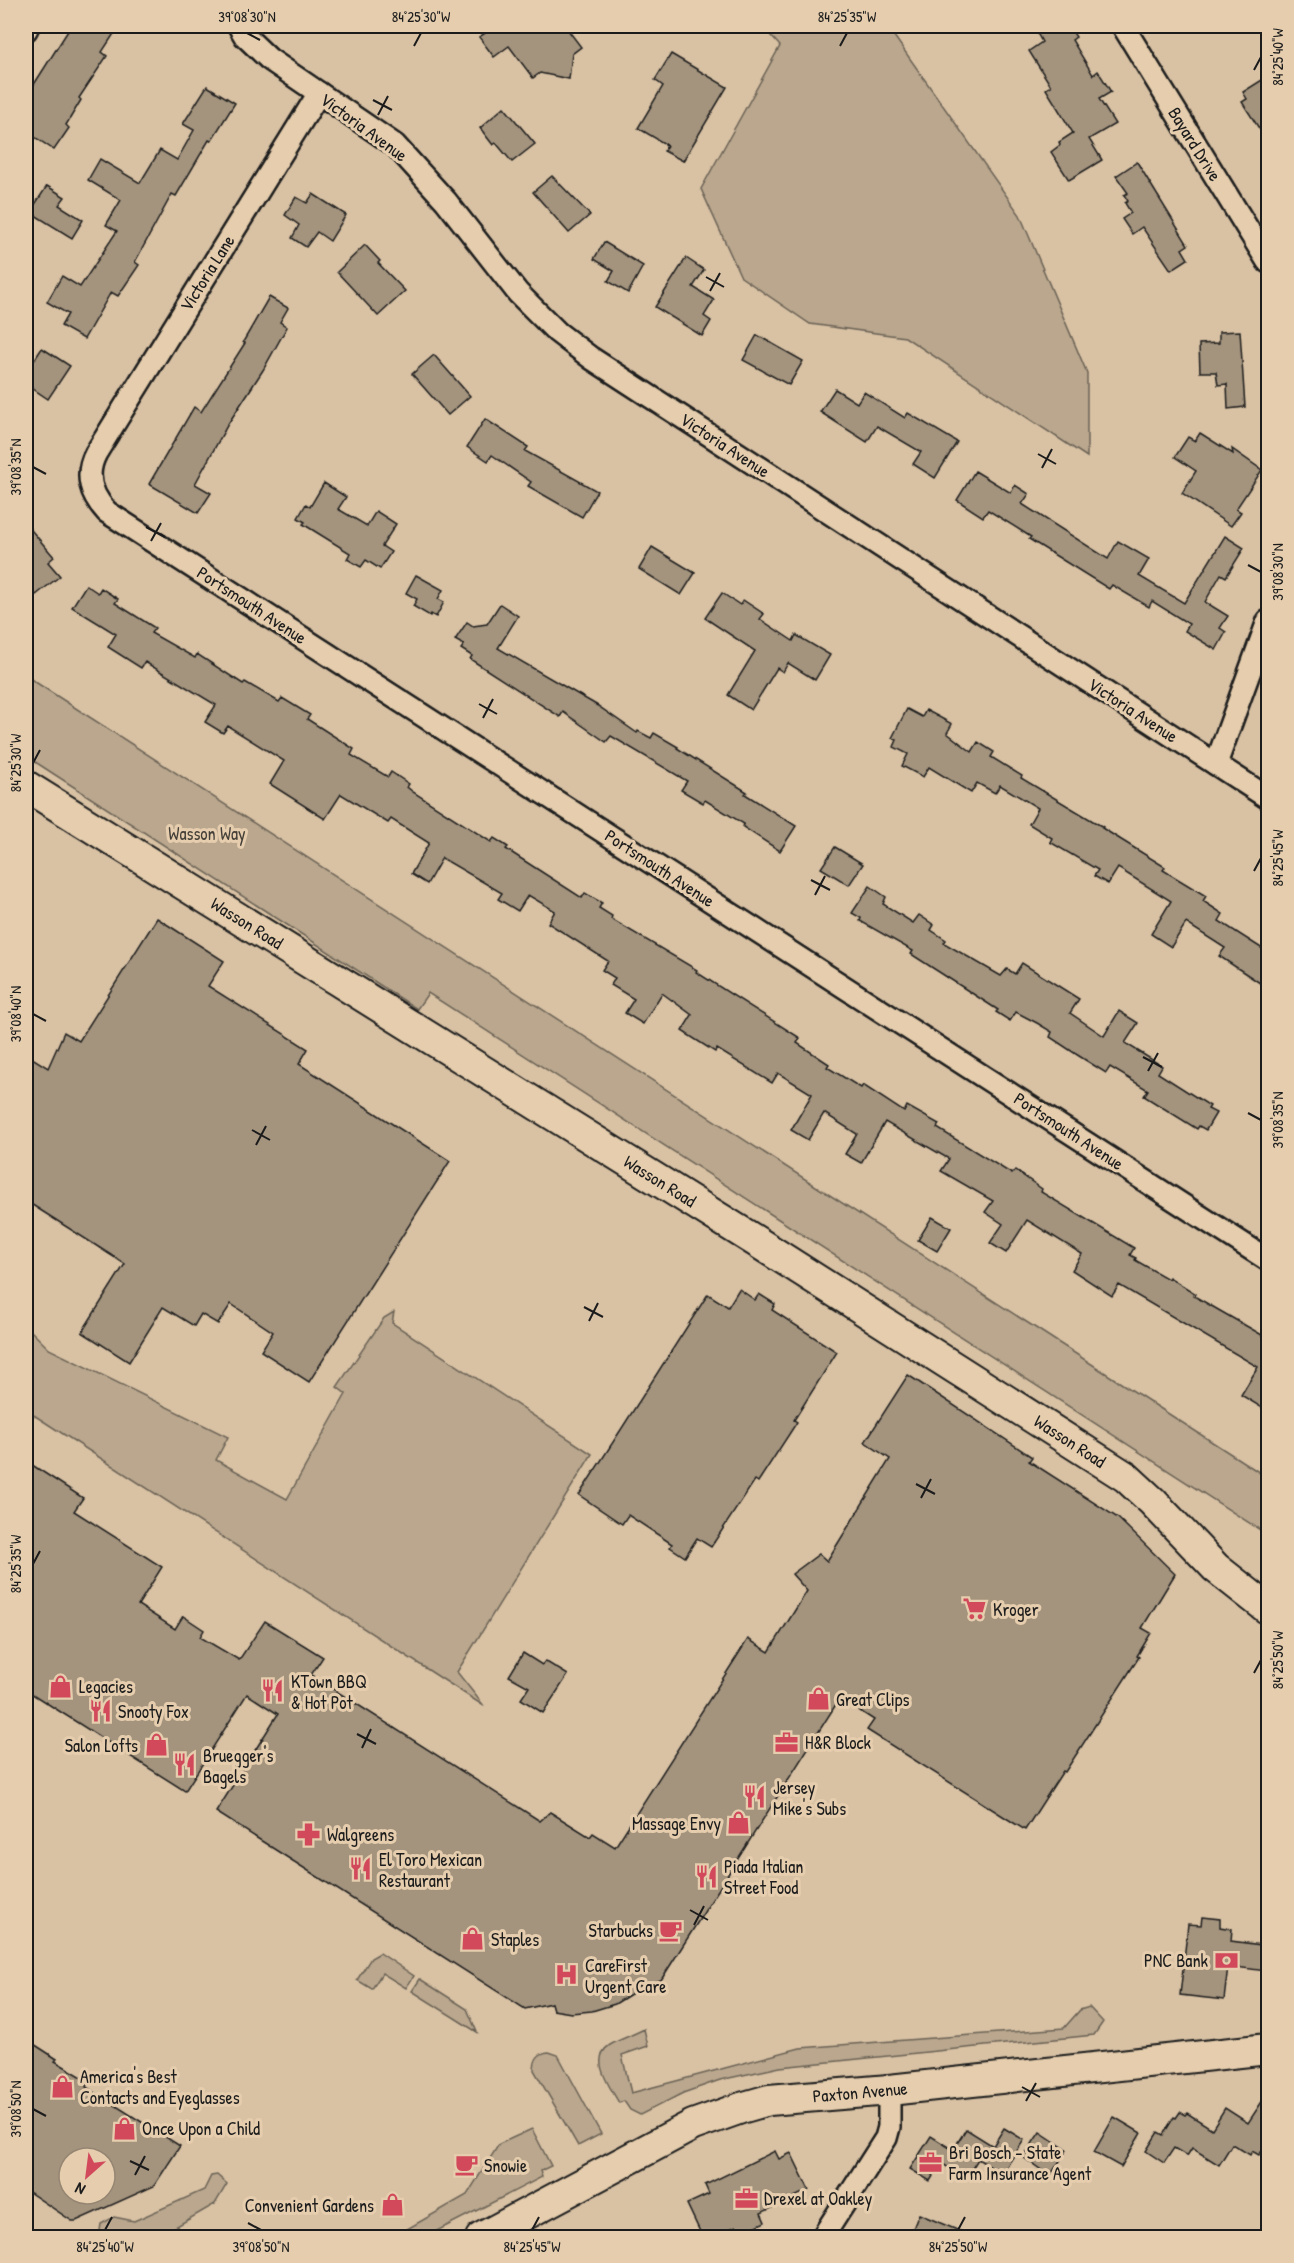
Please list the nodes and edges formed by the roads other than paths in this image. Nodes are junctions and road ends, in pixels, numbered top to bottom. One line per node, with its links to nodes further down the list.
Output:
1 (28, 26): 4 (street)
2 (238, 26): 5 (street, Victoria Avenue)
3 (1123, 26): 6 (street, Bayard Drive)
4 (26, 30)
5 (319, 93): 7 (street, Victoria Lane); 9 (street, Victoria Avenue)
6 (1269, 262)
7 (96, 453): 12 (street, Portsmouth Avenue)
8 (1269, 621): 9 (street)
9 (1216, 764): 11 (street, Victoria Avenue)
10 (26, 786): 13 (street, Wasson Road)
11 (1269, 798)
12 (1269, 1260)
13 (1269, 1609)
14 (1269, 2049): 15 (street, Paxton Avenue)
15 (889, 2090): 16 (street, Paxton Avenue); 17 (street)
16 (481, 2238)
17 (822, 2238)

